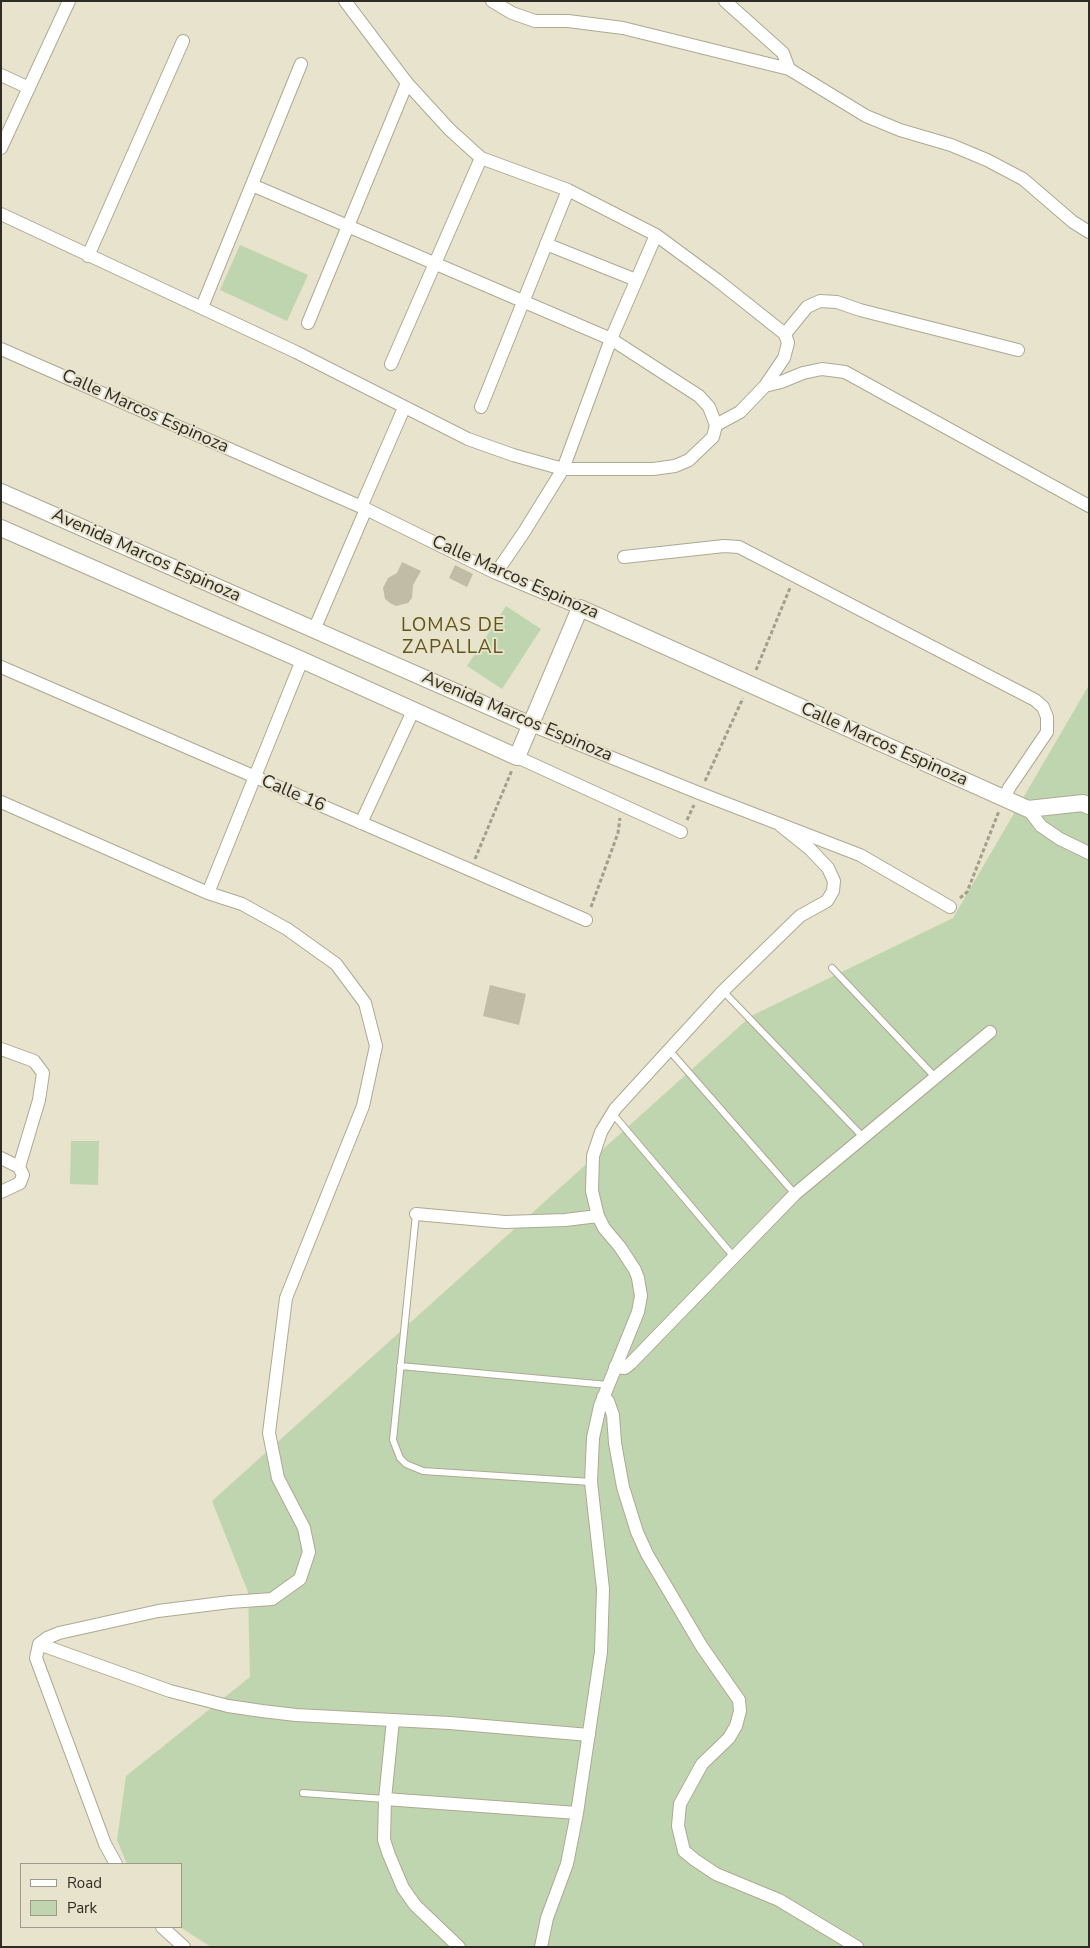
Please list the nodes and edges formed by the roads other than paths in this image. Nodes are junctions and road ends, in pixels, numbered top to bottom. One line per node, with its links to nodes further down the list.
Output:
1 (69, 1): 10 (street)
2 (345, 1): 9 (street)
3 (492, 1): 7 (street)
4 (725, 1): 7 (street)
5 (183, 41): 20 (street)
6 (301, 64): 13 (street)
7 (789, 69): 17 (street)
8 (1, 75): 10 (street)
9 (407, 83): 12 (street); 16 (street)
10 (29, 88): 11 (street)
11 (1, 148)
12 (481, 158): 14 (street); 21 (street)
13 (252, 185): 16 (street); 24 (street)
14 (568, 190): 18 (street); 19 (street)
15 (1, 214): 20 (street)
16 (348, 226): 21 (street); 25 (street)
17 (1089, 232)
18 (656, 235): 22 (street); 26 (street)
19 (546, 244): 22 (street); 23 (street)
20 (88, 256): 24 (street)
21 (435, 264): 23 (street); 30 (street)
22 (636, 280): 27 (street)
23 (523, 302): 27 (street); 32 (street)
24 (202, 307): 33 (street)
25 (308, 323)
26 (784, 334): 29 (street); 31 (street)
27 (611, 339): 34 (street); 35 (street)
28 (1, 349): 38 (street, Calle Marcos Espinoza)
29 (1018, 350)
30 (391, 364)
31 (765, 386): 34 (street); 37 (street)
32 (481, 407)
33 (404, 408): 35 (street); 38 (street)
34 (716, 425): 35 (street)
35 (563, 469): 41 (street)
36 (1, 492): 43 (street, Avenida Marcos Espinoza)
37 (1089, 506)
38 (363, 508): 41 (street, Calle Marcos Espinoza); 43 (street)
39 (1, 528): 44 (street, Avenida Marcos Espinoza)
40 (624, 557): 50 (street)
41 (496, 572): 42 (street, Calle Marcos Espinoza)
42 (580, 608): 47 (street); 50 (street, Calle Marcos Espinoza)
43 (314, 630): 47 (street, Avenida Marcos Espinoza)
44 (302, 660): 46 (street, Avenida Marcos Espinoza); 49 (street)
45 (1, 667): 49 (street, Calle 16)
46 (413, 711): 48 (street, Avenida Marcos Espinoza); 54 (street)
47 (531, 725): 48 (street); 55 (street, Avenida Marcos Espinoza)
48 (517, 757): 56 (street, Avenida Marcos Espinoza)
49 (254, 777): 54 (street, Calle 16); 58 (street)
50 (1004, 799): 53 (street, Calle Marcos Espinoza)
51 (1, 802): 58 (street)
52 (1089, 806): 53 (street)
53 (1028, 809): 57 (street)
54 (361, 822): 60 (street, Calle 16)
55 (780, 825): 59 (street, Avenida Marcos Espinoza); 62 (street)
56 (681, 832)
57 (1089, 853)
58 (208, 892): 80 (street)
59 (950, 907)
60 (586, 920)
61 (832, 968): 66 (lane)
62 (723, 991): 65 (street); 68 (lane)
63 (990, 1032): 66 (street)
64 (1, 1049): 70 (street)
65 (669, 1050): 67 (street); 72 (lane)
66 (935, 1077): 68 (street)
67 (612, 1114): 74 (street); 75 (lane)
68 (863, 1137): 72 (street)
69 (1, 1158): 70 (street)
70 (19, 1166): 71 (street)
71 (1, 1192)
72 (796, 1194): 75 (street)
73 (416, 1214): 74 (street); 76 (lane)
74 (598, 1216): 77 (street)
75 (734, 1257): 77 (street)
76 (400, 1366): 78 (lane); 79 (lane)
77 (615, 1368): 78 (street)
78 (606, 1391): 79 (street); 91 (street)
79 (591, 1482): 82 (street)
80 (39, 1644): 81 (street); 86 (street)
81 (393, 1720): 82 (street); 84 (street)
82 (589, 1735): 85 (street)
83 (304, 1794): 84 (lane)
84 (385, 1799): 85 (street); 89 (street)
85 (577, 1813): 90 (street)
86 (115, 1863)
87 (163, 1928): 88 (street)
88 (184, 1947)
89 (459, 1947)
90 (541, 1947)
91 (857, 1947)

